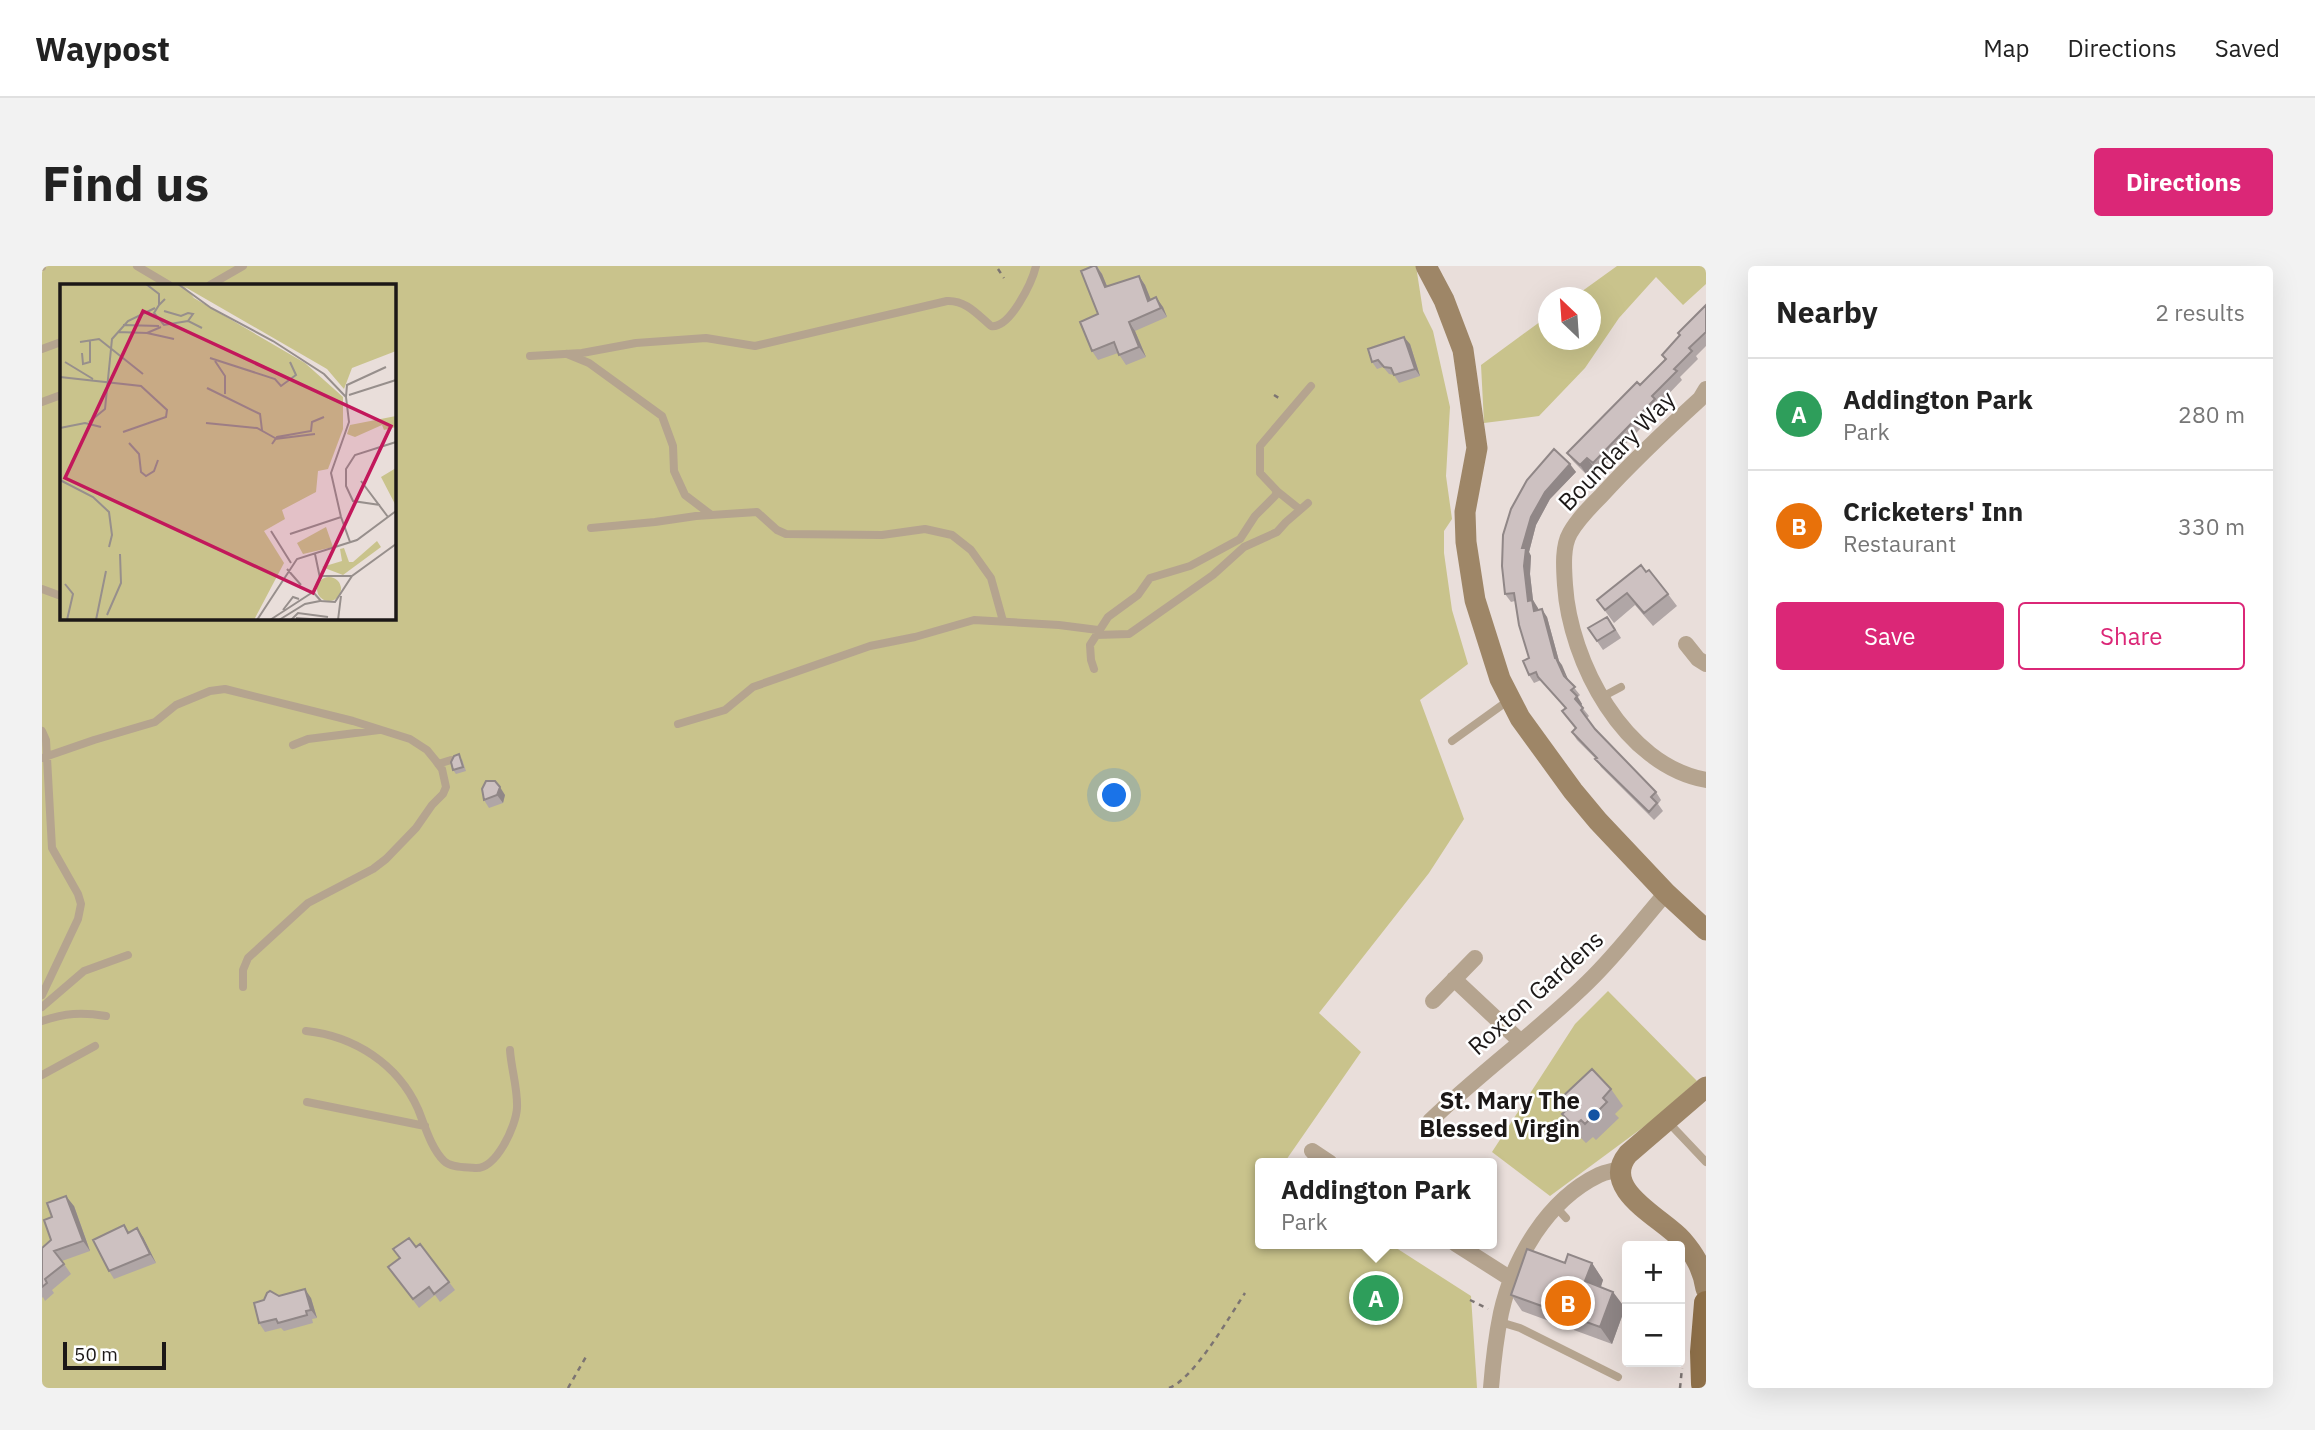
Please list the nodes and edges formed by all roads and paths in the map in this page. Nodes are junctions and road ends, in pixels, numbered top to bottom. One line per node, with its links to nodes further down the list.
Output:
1 (137, 266): 7 (lane)
2 (243, 266): 8 (lane)
3 (1035, 266): 11 (lane)
4 (1426, 266): 33 (main road)
5 (998, 269): 6 (path)
6 (1004, 278)
7 (167, 284)
8 (212, 284)
9 (60, 342): 10 (lane)
10 (42, 349)
11 (564, 353): 12 (lane); 22 (lane)
12 (530, 356)
13 (1311, 386): 19 (lane)
14 (1706, 389): 32 (street, Boundary Way)
15 (60, 395): 18 (lane)
16 (1273, 395): 17 (path)
17 (1282, 400)
18 (42, 402)
19 (1276, 491): 21 (lane); 27 (lane)
20 (1308, 503): 21 (lane)
21 (1298, 511): 27 (lane)
22 (710, 515): 23 (lane); 26 (lane)
23 (592, 528)
24 (42, 589): 25 (lane)
25 (60, 596)
26 (1003, 621): 27 (lane); 34 (lane)
27 (1097, 632): 30 (lane)
28 (1686, 644): 29 (street)
29 (1706, 664)
30 (1094, 669)
31 (1621, 687): 32 (lane)
32 (1602, 697): 42 (street, Boundary Way)
33 (1510, 701): 37 (lane); 43 (main road)
34 (678, 724)
35 (381, 729): 38 (lane); 39 (lane); 41 (lane)
36 (42, 732): 39 (lane)
37 (1452, 741)
38 (293, 745)
39 (45, 757): 49 (lane)
40 (451, 760): 41 (lane)
41 (438, 764): 48 (lane)
42 (1706, 780)
43 (1666, 893): 44 (main road); 55 (street, Roxton Gardens)
44 (1706, 930)
45 (128, 955): 51 (lane)
46 (1475, 958): 47 (street)
47 (1454, 979): 50 (street); 55 (street)
48 (243, 988)
49 (42, 995)
50 (1433, 1001)
51 (42, 1007)
52 (106, 1016): 53 (lane)
53 (42, 1021)
54 (306, 1031): 63 (lane)
55 (1520, 1041): 61 (street, Roxton Gardens)
56 (95, 1046): 58 (lane)
57 (510, 1049): 63 (lane)
58 (42, 1075)
59 (1706, 1087): 62 (main road)
60 (307, 1102): 63 (lane)
61 (1430, 1121)
62 (1667, 1121): 66 (lane); 67 (main road)
63 (425, 1126)
64 (1312, 1151): 65 (street)
65 (1322, 1158)
66 (1706, 1162)
67 (1619, 1169): 68 (main road); 71 (street)
68 (1681, 1239): 69 (main road); 72 (main road)
69 (1706, 1246)
70 (1464, 1249): 71 (street)
71 (1511, 1279): 76 (street)
72 (1706, 1289)
73 (1245, 1293): 81 (path)
74 (1470, 1300): 76 (path)
75 (1706, 1303): 79 (main road)
76 (1500, 1319): 78 (lane); 82 (street)
77 (587, 1355): 80 (path)
78 (1618, 1377)
79 (1703, 1387)
80 (568, 1388)
81 (1169, 1388)
82 (1491, 1388)

